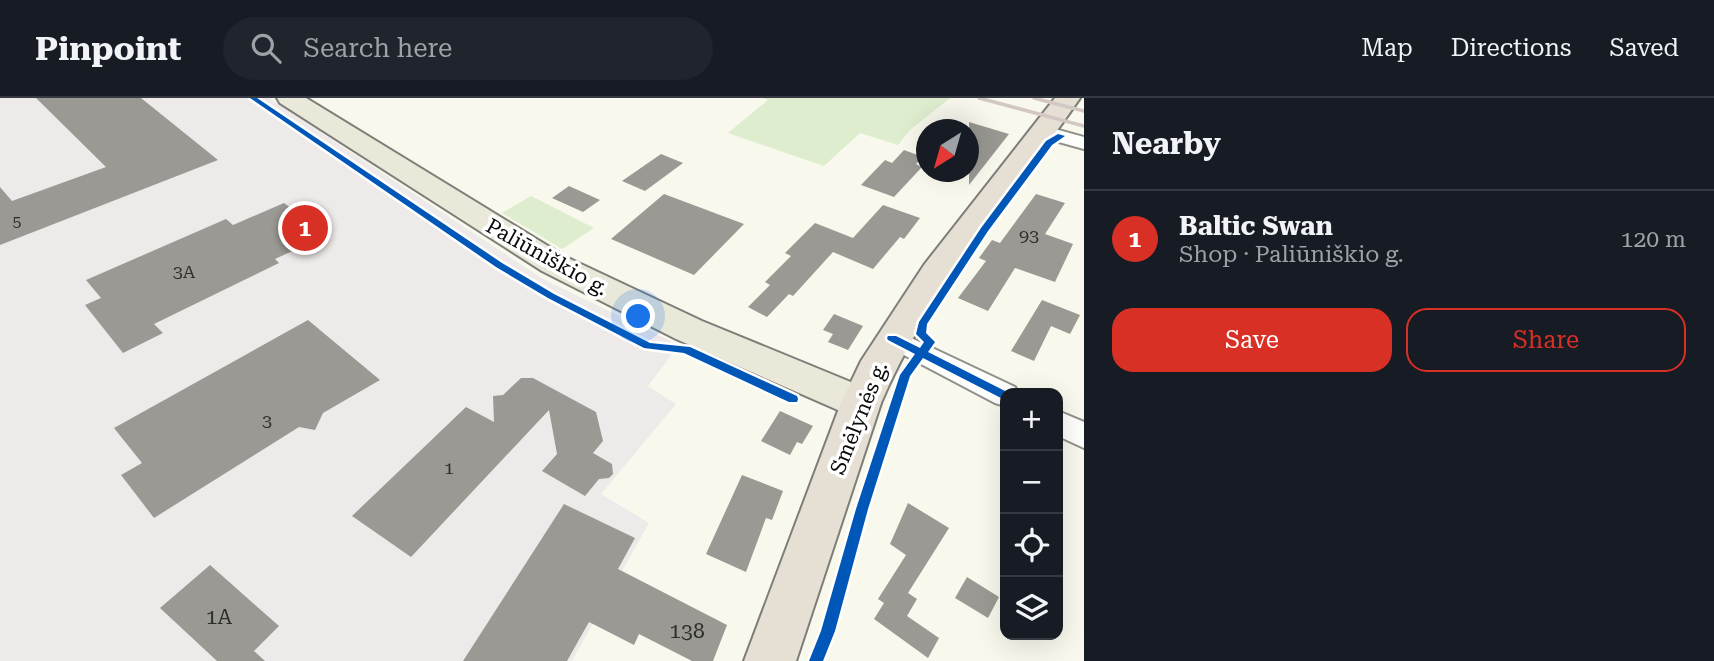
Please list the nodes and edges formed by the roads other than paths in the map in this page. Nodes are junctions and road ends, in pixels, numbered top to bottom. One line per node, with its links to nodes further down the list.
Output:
1 (289, 98): 7 (main road, Paliūniškio g.)
2 (1068, 98): 3 (highway, Smėlynės g.)
3 (1044, 131): 4 (street); 5 (highway, Smėlynės g.)
4 (1084, 142)
5 (892, 338): 6 (street); 7 (highway, Smėlynės g.)
6 (1000, 392)
7 (860, 403): 10 (highway, Smėlynės g.)
8 (1063, 425): 9 (street)
9 (1084, 436)
10 (770, 661)

